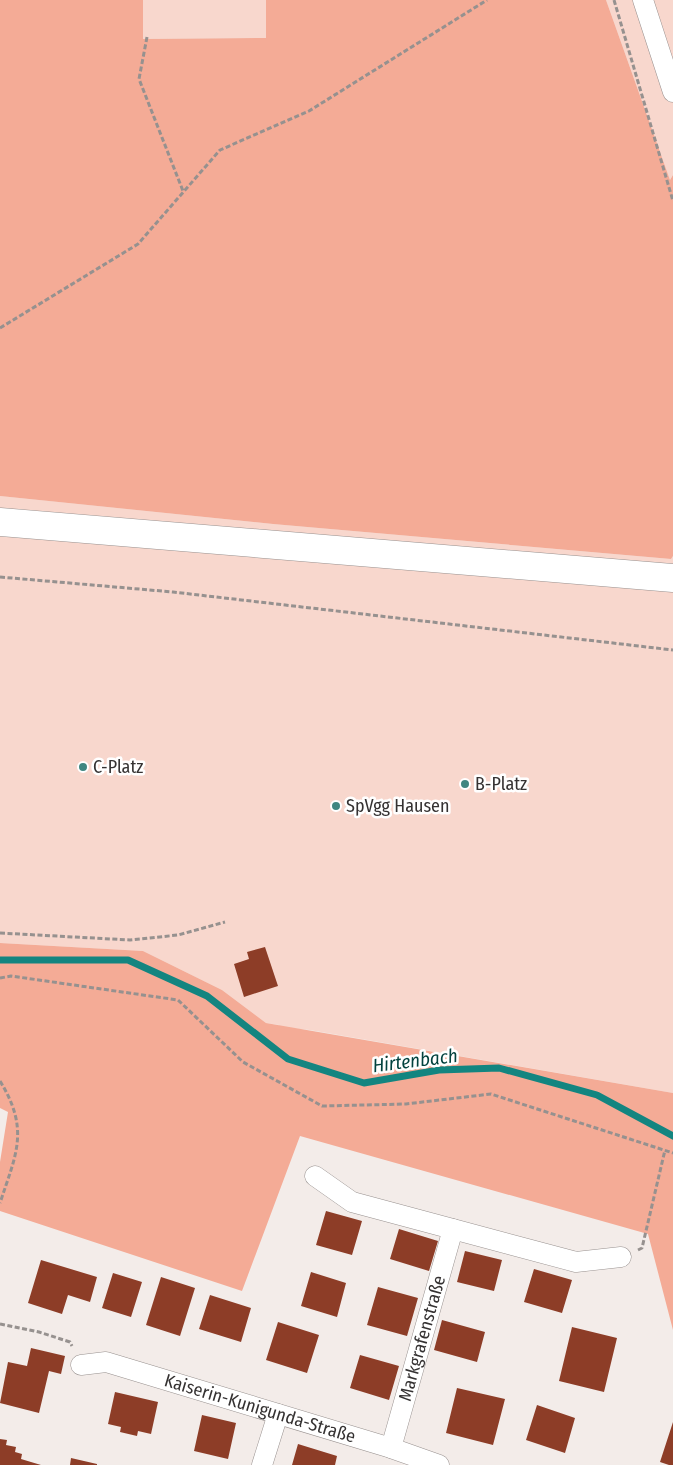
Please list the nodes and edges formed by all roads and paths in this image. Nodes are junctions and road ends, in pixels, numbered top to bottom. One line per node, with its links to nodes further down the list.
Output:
1 (487, 0): 6 (path)
2 (614, 0): 7 (path)
3 (643, 0): 5 (street)
4 (147, 37): 6 (path)
5 (673, 92)
6 (183, 191): 8 (path)
7 (673, 201)
8 (0, 328)
9 (0, 522): 11 (street)
10 (0, 577): 12 (path)
11 (673, 578)
12 (673, 650)
13 (225, 922): 14 (path)
14 (0, 934)
15 (0, 978): 17 (path)
16 (0, 1081): 20 (path)
17 (665, 1150): 18 (path); 22 (path)
18 (673, 1153)
19 (315, 1176): 21 (street)
20 (0, 1203)
21 (452, 1229): 22 (street); 26 (street, Markgrafenstraße)
22 (621, 1258)
23 (0, 1324): 24 (path)
24 (81, 1365): 25 (street, Kaiserin-Kunigunda-Straße)
25 (278, 1414): 26 (street, Kaiserin-Kunigunda-Straße); 27 (street)
26 (391, 1448): 28 (street, Kaiserin-Kunigunda-Straße)
27 (262, 1465)
28 (439, 1465)

